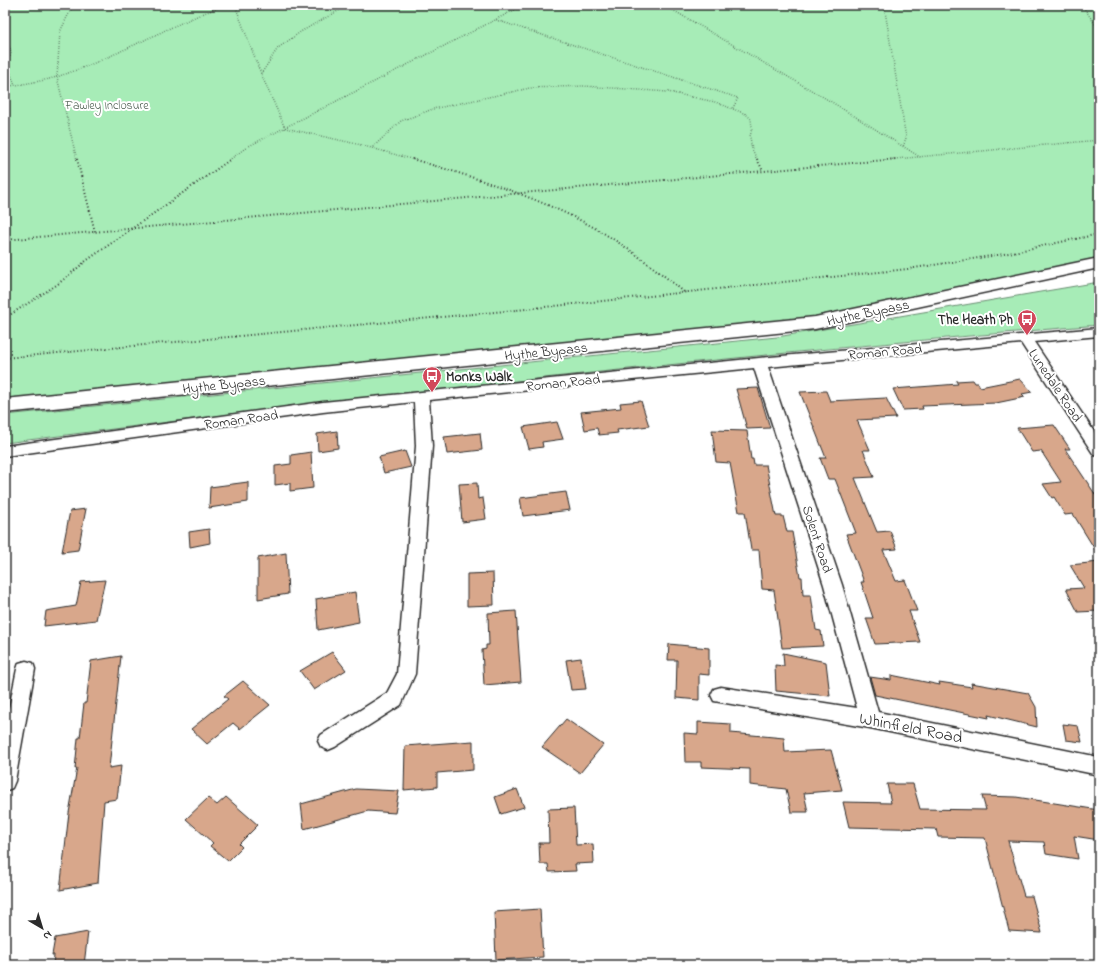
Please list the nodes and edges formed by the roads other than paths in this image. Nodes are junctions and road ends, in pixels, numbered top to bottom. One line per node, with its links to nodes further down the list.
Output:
1 (1094, 265): 6 (main road, Hythe Bypass)
2 (1099, 332): 3 (street, Roman Road)
3 (1025, 339): 4 (street, Roman Road); 8 (street, Lunedale Road)
4 (759, 362): 5 (street, Roman Road); 11 (street, Solent Road)
5 (421, 397): 7 (street, Roman Road); 12 (street)
6 (5, 406)
7 (5, 451)
8 (1099, 451)
9 (26, 669): 14 (street)
10 (721, 695): 11 (street, Whinfield Road)
11 (870, 718): 13 (street, Whinfield Road)
12 (328, 741)
13 (1099, 766)
14 (5, 781)

